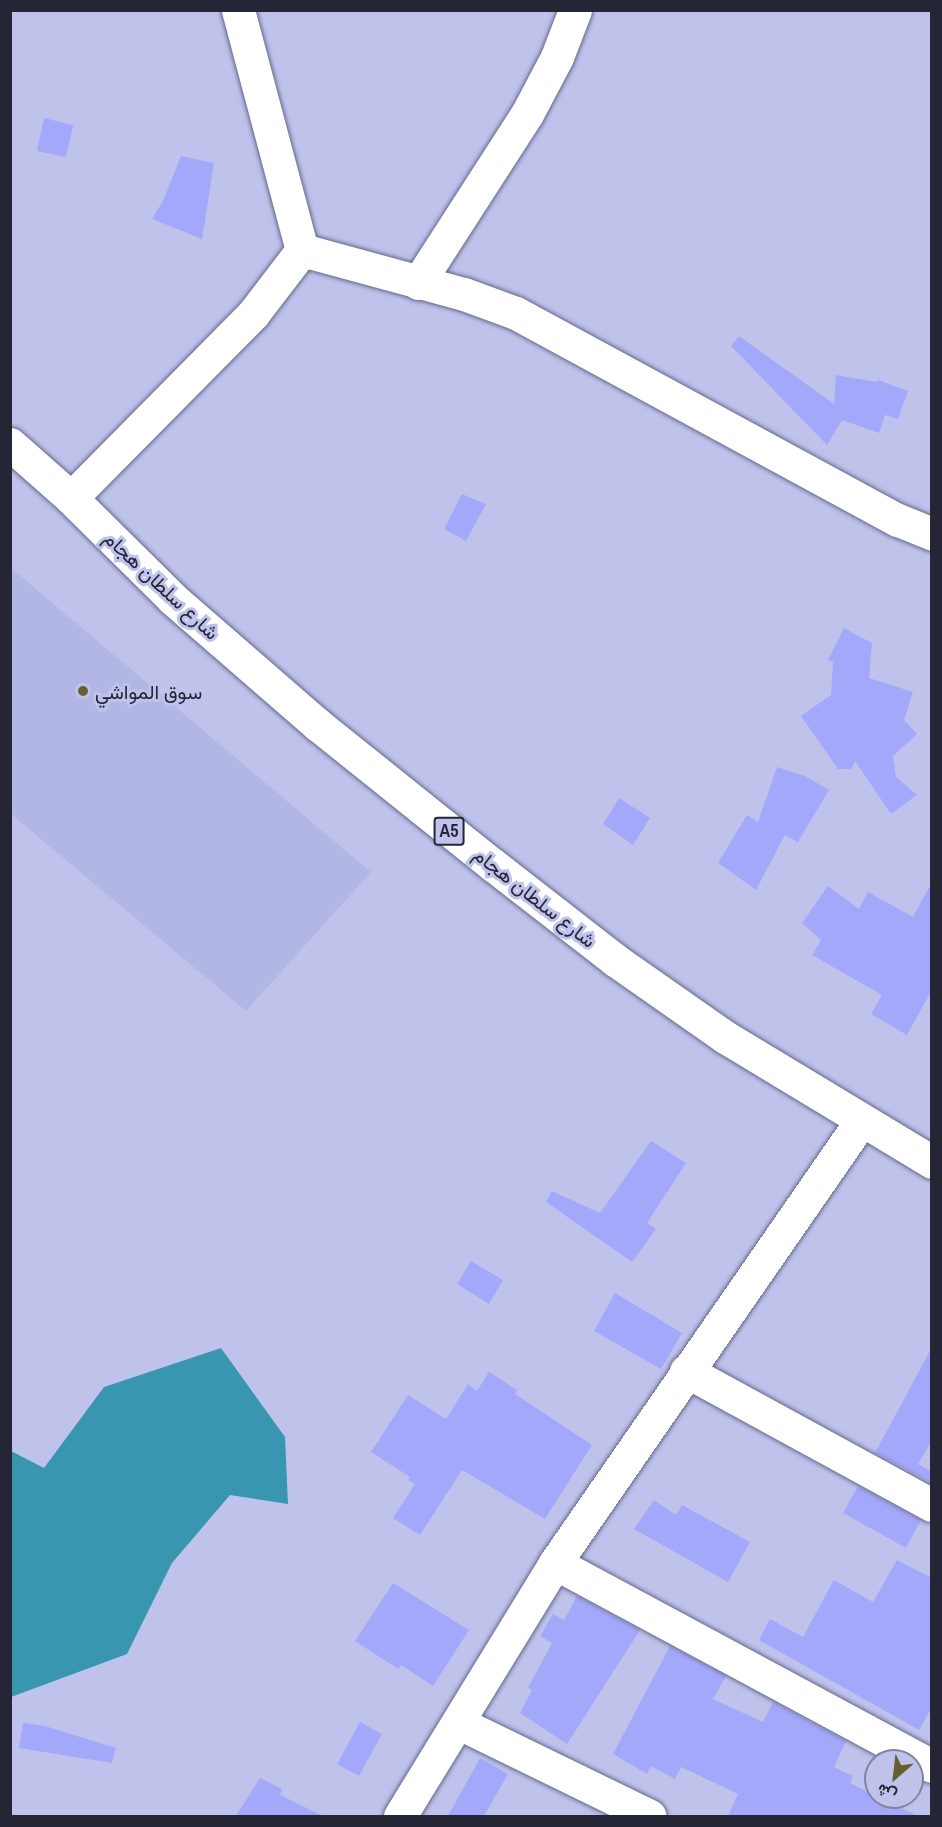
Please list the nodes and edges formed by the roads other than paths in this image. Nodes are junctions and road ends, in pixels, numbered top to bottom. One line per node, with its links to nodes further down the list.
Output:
1 (238, 10): 3 (main road)
2 (575, 10): 4 (main road)
3 (302, 250): 4 (main road); 6 (main road)
4 (418, 283): 7 (main road)
5 (10, 444): 6 (main road, شارع سلطان هجام / A5)
6 (71, 498): 8 (main road, شارع سلطان هجام / A5)
7 (932, 534)
8 (861, 1121): 9 (main road, شارع سلطان هجام / A5); 10 (main road)
9 (932, 1162)
10 (686, 1371): 11 (main road); 12 (main road)
11 (932, 1505)
12 (555, 1563): 13 (main road); 14 (main road)
13 (459, 1723): 15 (main road); 16 (main road)
14 (932, 1766)
15 (400, 1816)
16 (650, 1816)

